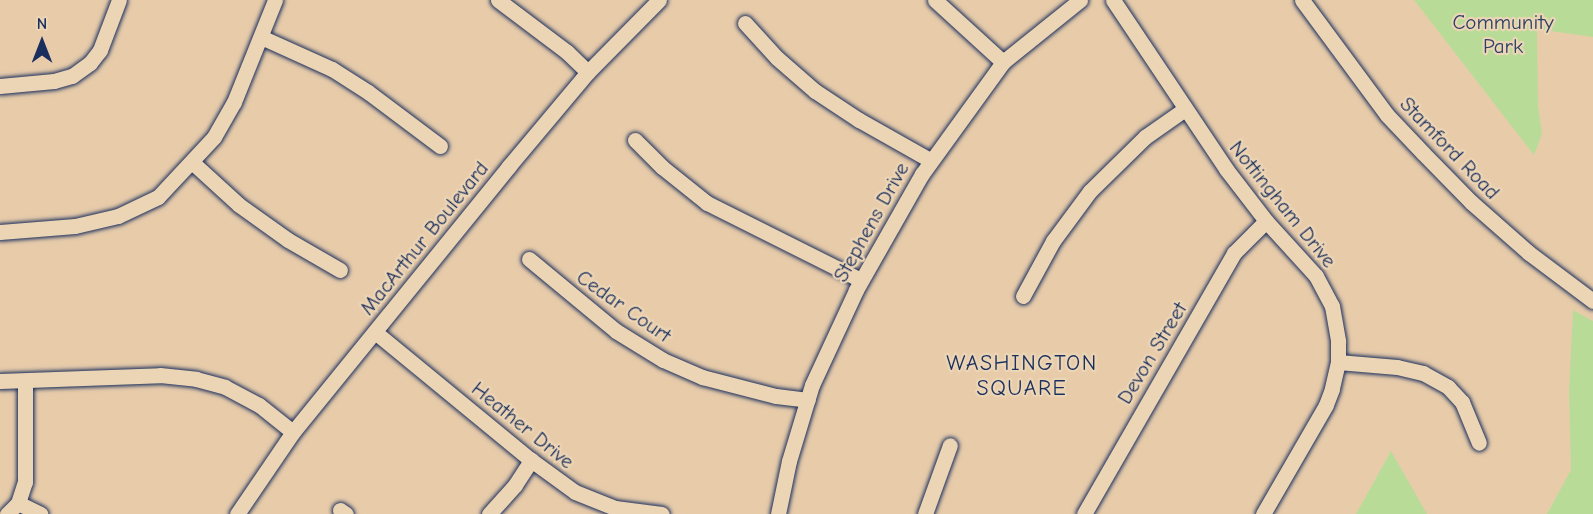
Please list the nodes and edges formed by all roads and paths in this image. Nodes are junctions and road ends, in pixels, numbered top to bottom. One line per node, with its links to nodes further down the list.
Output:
1 (119, 0): 13 (street)
2 (275, 0): 10 (street)
3 (498, 0): 12 (street)
4 (659, 0): 12 (street, MacArthur Boulevard)
5 (935, 0): 11 (street)
6 (1080, 0): 11 (street, Stephens Drive)
7 (1113, 0): 14 (street, Nottingham Drive)
8 (1302, 0): 25 (street, Stamford Road)
9 (745, 23): 17 (street)
10 (261, 37): 16 (street); 18 (street)
11 (1003, 62): 17 (street, Stephens Drive)
12 (588, 72): 26 (street, MacArthur Boulevard)
13 (0, 86)
14 (1185, 109): 19 (street, Nottingham Drive); 24 (street)
15 (635, 140): 23 (street)
16 (440, 146)
17 (930, 160): 23 (street, Stephens Drive)
18 (193, 163): 20 (street); 22 (street)
19 (1266, 221): 27 (street, Nottingham Drive); 43 (street, Devon Street)
20 (0, 232)
21 (529, 260): 30 (street, Cedar Court)
22 (340, 270)
23 (861, 280): 30 (street, Stephens Drive)
24 (1023, 296)
25 (1593, 301)
26 (375, 332): 31 (street, MacArthur Boulevard); 34 (street, Heather Drive)
27 (1338, 362): 32 (street); 44 (street, Nottingham Drive)
28 (0, 381): 29 (street)
29 (25, 381): 31 (street); 35 (street)
30 (808, 400): 41 (street, Stephens Drive)
31 (293, 432): 38 (street, MacArthur Boulevard)
32 (1479, 443)
33 (950, 445): 42 (street)
34 (531, 460): 39 (street); 40 (street, Heather Drive)
35 (18, 503): 36 (street); 37 (street)
36 (7, 514)
37 (40, 514)
38 (237, 514)
39 (489, 514)
40 (662, 514)
41 (778, 514)
42 (925, 514)
43 (1084, 514)
44 (1263, 514)

